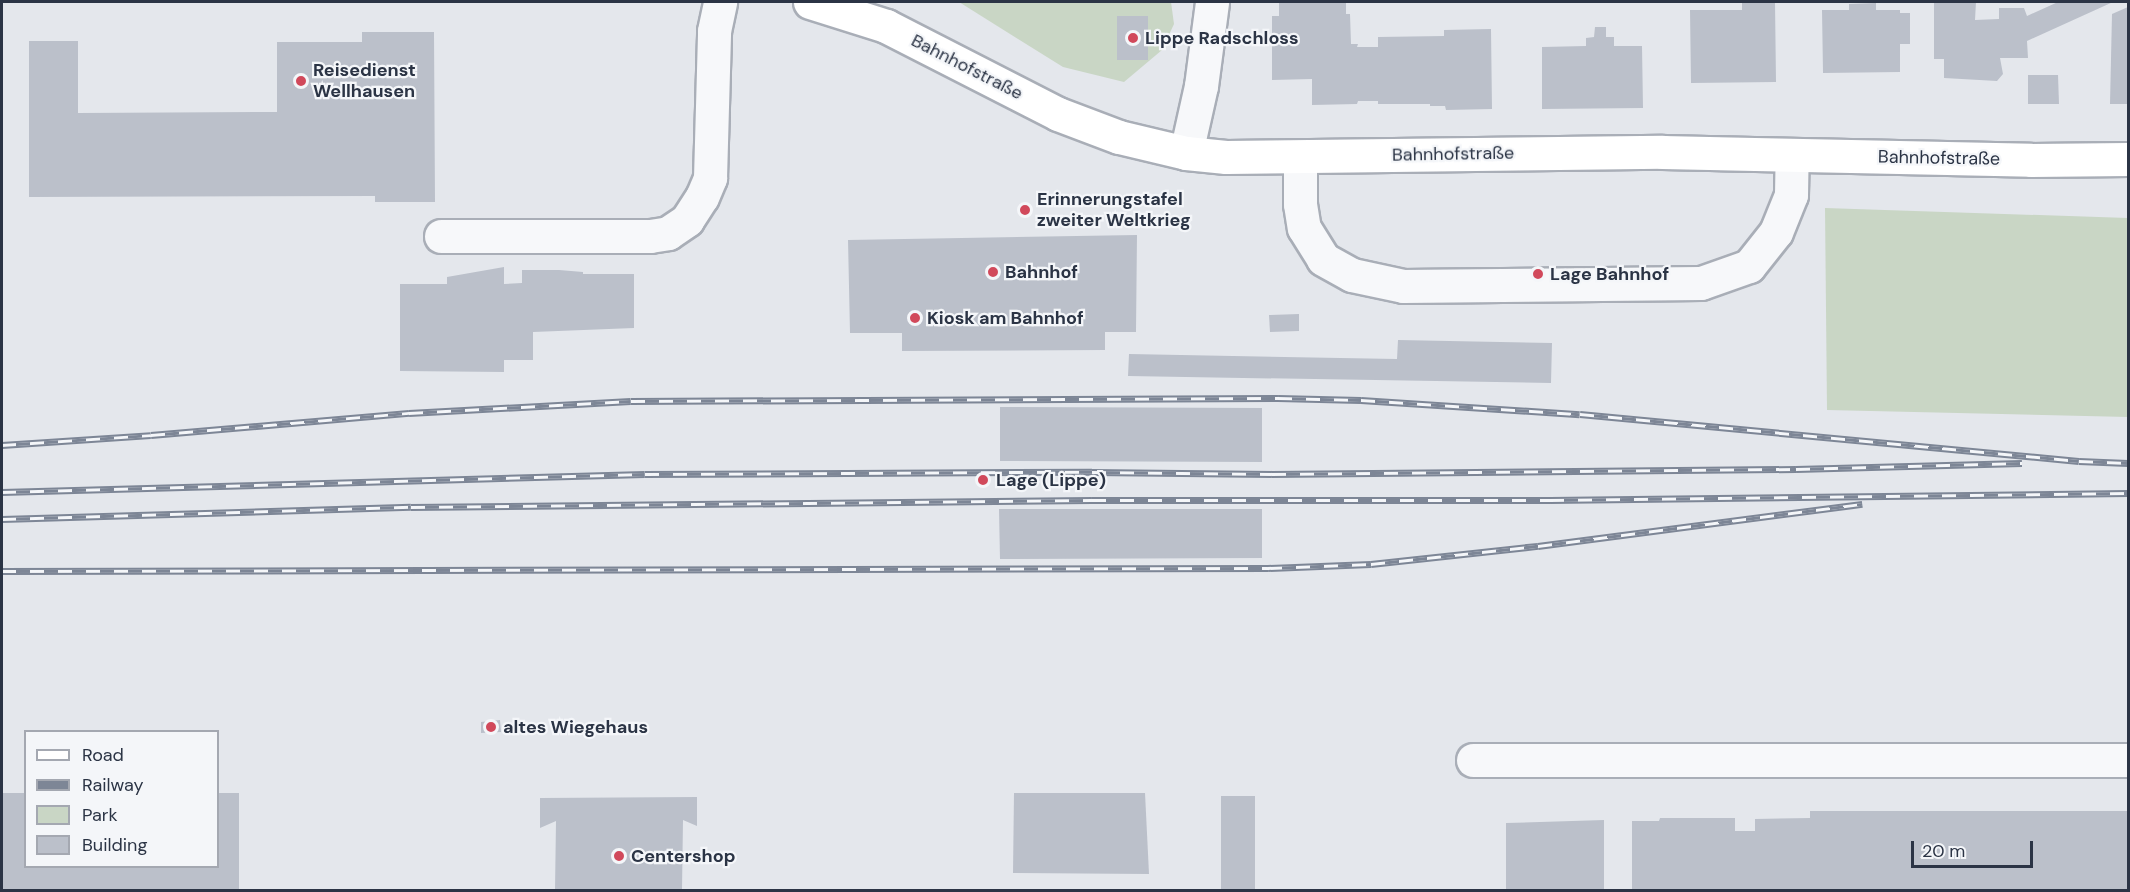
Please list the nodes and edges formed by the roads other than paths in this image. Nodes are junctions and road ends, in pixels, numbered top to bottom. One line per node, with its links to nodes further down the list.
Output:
1 (720, 2): 8 (street)
2 (810, 2): 4 (main road, Bahnhofstraße)
3 (1212, 2): 4 (street)
4 (1186, 153): 6 (main road, Bahnhofstraße)
5 (1792, 156): 6 (main road, Bahnhofstraße); 6 (street); 7 (main road, Bahnhofstraße)
6 (1300, 157)
7 (2128, 159)
8 (441, 236)
9 (1473, 760): 10 (street)
10 (2128, 760)

